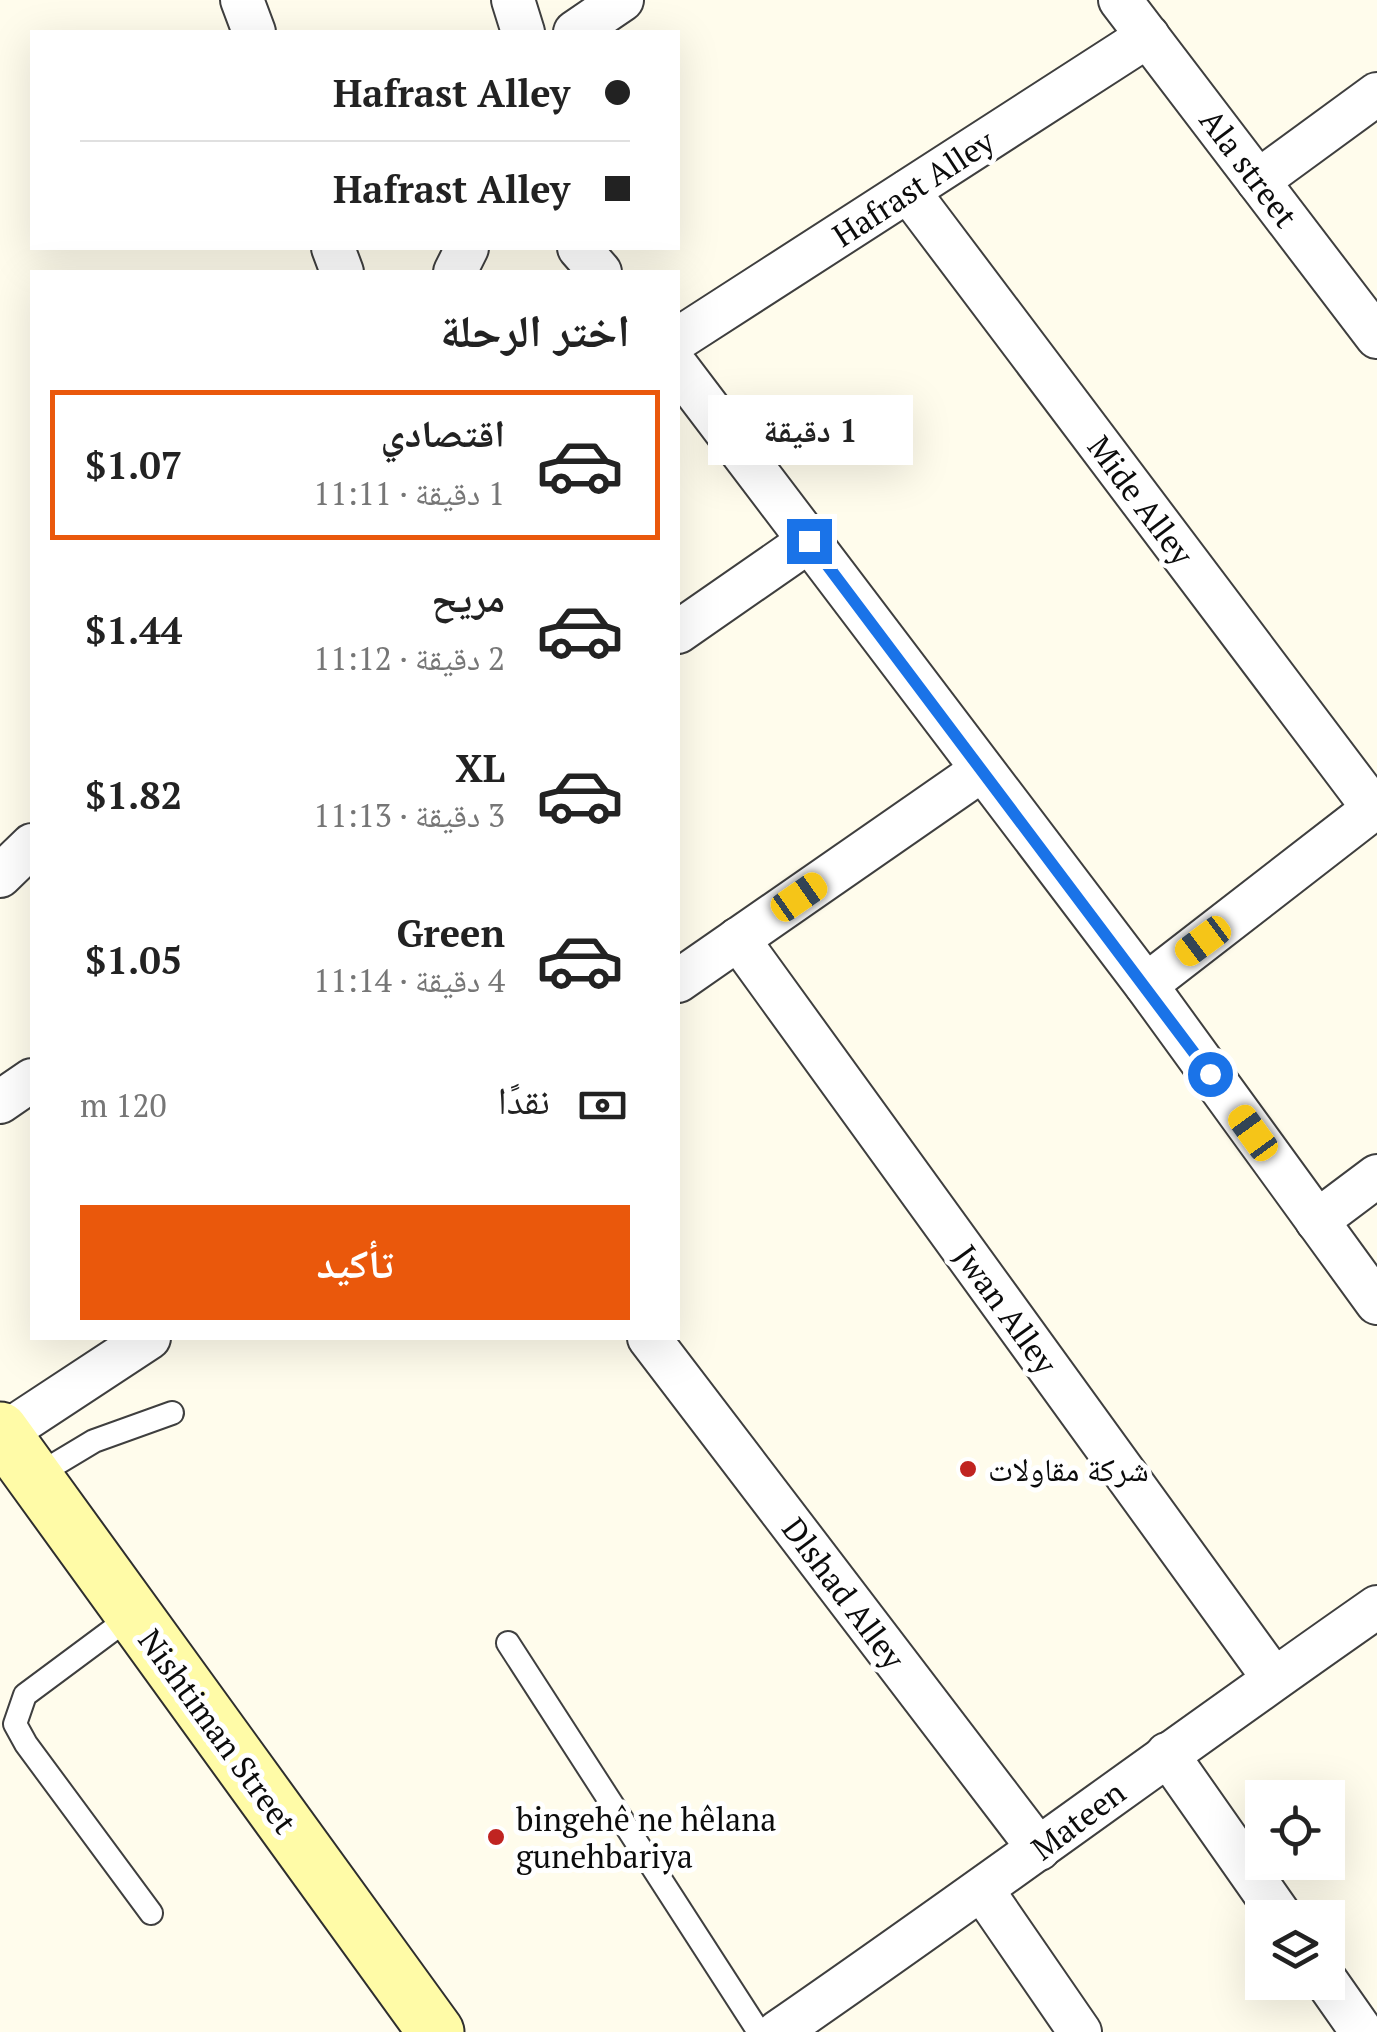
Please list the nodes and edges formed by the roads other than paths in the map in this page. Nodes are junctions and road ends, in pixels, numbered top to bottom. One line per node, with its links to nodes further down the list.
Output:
1 (242, 0): 6 (street)
2 (513, 0): 7 (street)
3 (589, 0): 8 (street)
4 (622, 0): 9 (street)
5 (1120, 0): 10 (street, Ala street)
6 (253, 30)
7 (522, 30)
8 (575, 30)
9 (577, 30)
10 (1148, 36): 12 (street, Ala street); 13 (street, Hafrast Alley)
11 (1377, 94): 12 (street)
12 (1258, 182): 16 (street, Ala street)
13 (908, 191): 17 (street, Hafrast Alley); 22 (street, Mide Alley)
14 (582, 250): 15 (street)
15 (598, 270)
16 (1377, 337)
17 (680, 338)
18 (680, 371): 19 (street)
19 (809, 541): 20 (street); 21 (street)
20 (680, 631)
21 (982, 770): 25 (street); 27 (street)
22 (1376, 807): 27 (street)
23 (30, 847): 24 (street)
24 (0, 876)
25 (738, 939): 26 (street); 40 (street, Jwan Alley)
26 (680, 980)
27 (1146, 985): 31 (street)
28 (30, 1081): 29 (street)
29 (0, 1102)
30 (1377, 1176): 31 (street)
31 (1317, 1222): 32 (street)
32 (1377, 1303)
33 (146, 1340): 36 (street)
34 (651, 1340): 42 (street, Dlshad Alley)
35 (172, 1413): 36 (lane)
36 (12, 1447): 38 (street, Nishtiman Street)
37 (1377, 1607): 40 (street, Mateen)
38 (134, 1614): 45 (lane); 47 (street, Nishtiman Street)
39 (508, 1644): 48 (lane)
40 (1274, 1679): 41 (street, Mateen)
41 (1166, 1754): 42 (street, Mateen); 44 (street)
42 (1039, 1850): 43 (street, Mateen)
43 (983, 1891): 49 (street, Mateen); 50 (street)
44 (1269, 1900)
45 (152, 1912)
46 (1340, 2000): 51 (street)
47 (436, 2032)
48 (759, 2032)
49 (778, 2032)
50 (1080, 2032)
51 (1362, 2032)

